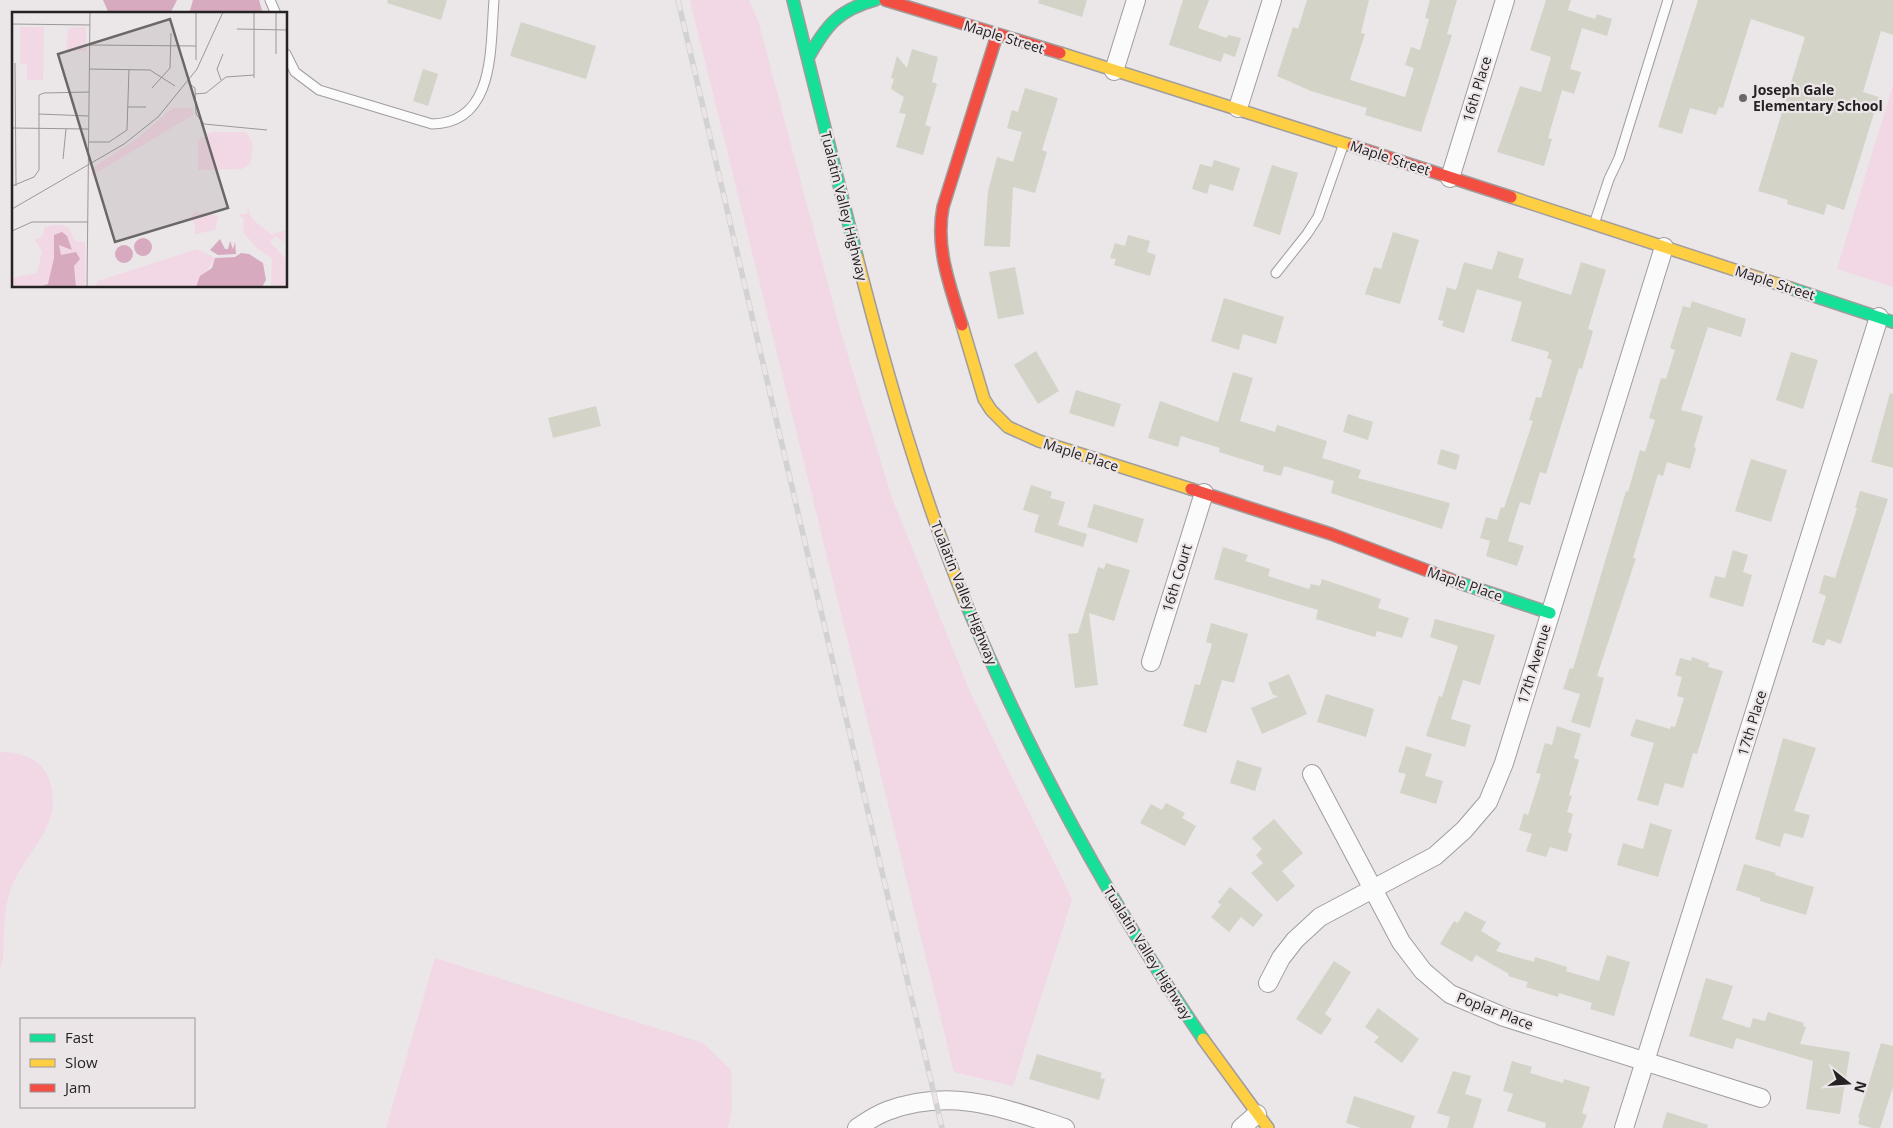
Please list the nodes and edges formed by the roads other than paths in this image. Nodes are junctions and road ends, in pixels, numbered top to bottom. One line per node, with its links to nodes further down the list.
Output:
1 (270, 0): 10 (lane)
2 (494, 0): 12 (lane)
3 (794, 0): 13 (main road, Tualatin Valley Highway)
4 (875, 0): 13 (main road)
5 (885, 0): 11 (main road, Maple Street)
6 (1136, 0): 14 (street)
7 (1272, 0): 15 (street)
8 (1504, 0): 17 (street, 16th Place)
9 (1668, 0): 18 (lane)
10 (275, 12)
11 (997, 35): 14 (main road, Maple Street); 22 (main road, Maple Place)
12 (288, 58)
13 (808, 58): 30 (main road, Tualatin Valley Highway)
14 (1114, 71): 15 (main road, Maple Street)
15 (1238, 108): 16 (main road, Maple Street)
16 (1344, 143): 17 (main road, Maple Street); 20 (lane)
17 (1450, 178): 18 (main road, Maple Street)
18 (1594, 224): 19 (main road, Maple Street)
19 (1664, 247): 21 (main road, Maple Street); 23 (street, 17th Avenue)
20 (1276, 273)
21 (1886, 320): 28 (street, 17th Place)
22 (1204, 493): 23 (main road, Maple Place); 24 (street, 16th Court)
23 (1550, 613): 26 (street, 17th Avenue)
24 (1151, 662)
25 (1312, 774): 26 (street, Poplar Place)
26 (1373, 890): 27 (street, 17th Avenue); 28 (street, Poplar Place)
27 (1268, 983)
28 (1645, 1062): 29 (street, Poplar Place); 35 (street, 17th Place)
29 (1761, 1098)
30 (1257, 1114): 33 (street); 34 (main road, Tualatin Valley Highway)
31 (857, 1128): 32 (street)
32 (1064, 1128)
33 (1241, 1128)
34 (1268, 1128)
35 (1624, 1128)

